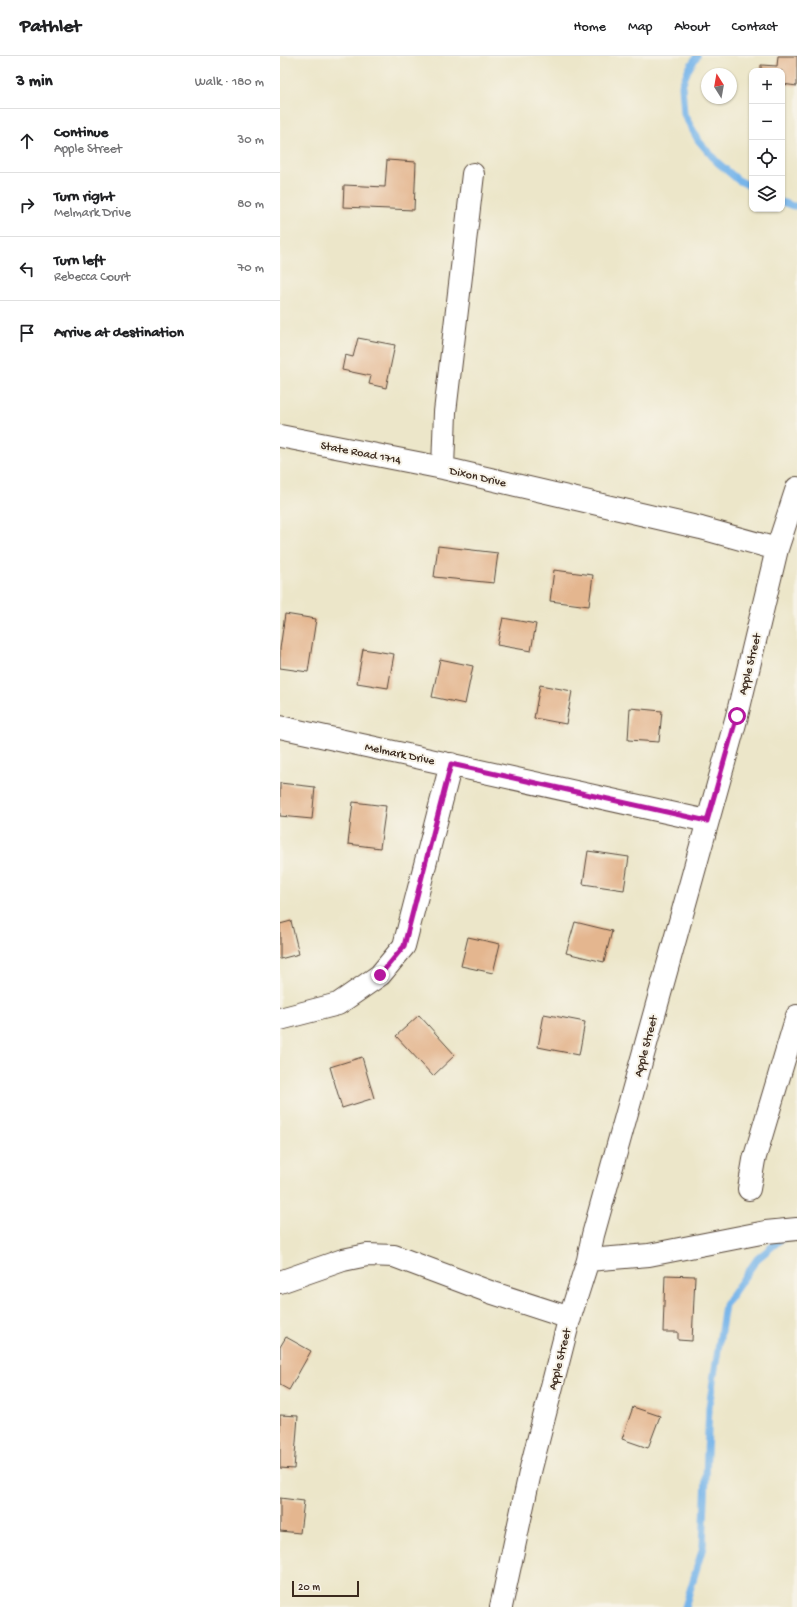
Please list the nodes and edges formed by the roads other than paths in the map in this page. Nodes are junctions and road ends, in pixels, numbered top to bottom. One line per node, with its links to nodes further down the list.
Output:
1 (473, 174): 3 (street, Dixon Drive)
2 (280, 436): 3 (street, State Road 1714)
3 (443, 468): 5 (street, Dixon Drive)
4 (797, 488): 5 (street, Apple Street)
5 (777, 549): 8 (street, Apple Street)
6 (280, 727): 7 (street, Melmark Drive)
7 (451, 764): 8 (street, Melmark Drive); 10 (street)
8 (707, 821): 13 (street, Apple Street)
9 (797, 1016): 11 (street)
10 (280, 1020)
11 (749, 1189)
12 (797, 1229): 13 (street)
13 (588, 1260): 15 (street, Apple Street)
14 (280, 1282): 15 (street)
15 (570, 1318): 16 (street, Apple Street)
16 (501, 1607)

